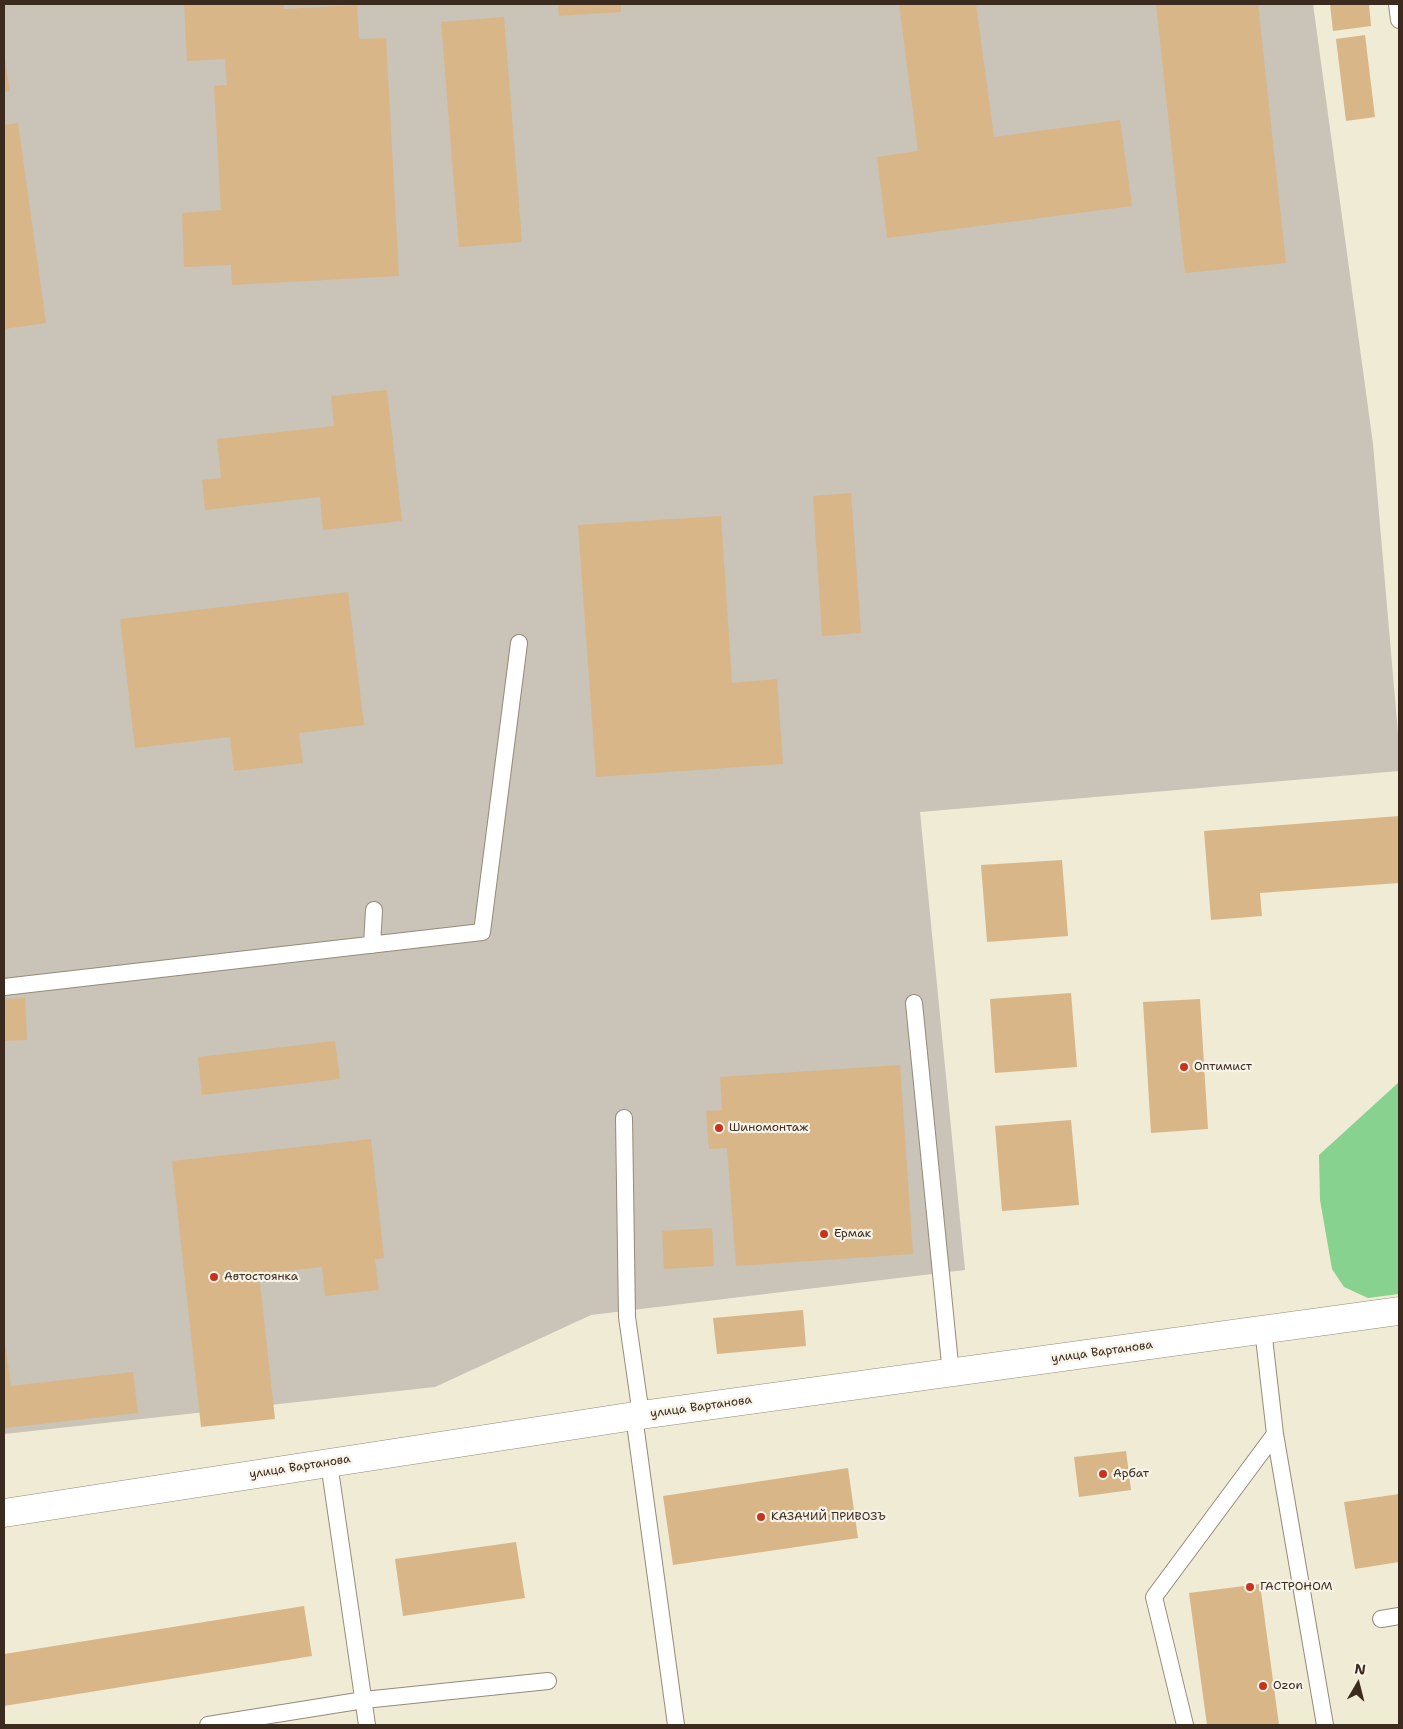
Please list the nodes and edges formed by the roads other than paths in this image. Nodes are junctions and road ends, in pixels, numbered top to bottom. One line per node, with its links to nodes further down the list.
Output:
1 (1397, 4): 2 (lane)
2 (1399, 20)
3 (519, 642): 5 (lane)
4 (374, 910): 5 (lane)
5 (372, 945): 6 (lane)
6 (4, 987)
7 (914, 1003): 11 (lane)
8 (624, 1118): 12 (lane)
9 (1399, 1311): 10 (street, улица Вартанова)
10 (1263, 1329): 11 (street, улица Вартанова); 13 (lane)
11 (951, 1374): 12 (street, улица Вартанова)
12 (637, 1415): 14 (street, улица Вартанова); 22 (lane)
13 (1275, 1434): 23 (lane); 24 (lane)
14 (329, 1463): 15 (street, улица Вартанова); 19 (lane)
15 (4, 1513)
16 (1399, 1616): 17 (lane)
17 (1381, 1619)
18 (548, 1681): 19 (lane)
19 (364, 1700): 20 (lane); 21 (lane)
20 (208, 1725)
21 (367, 1725)
22 (676, 1725)
23 (1185, 1725)
24 (1325, 1725)

